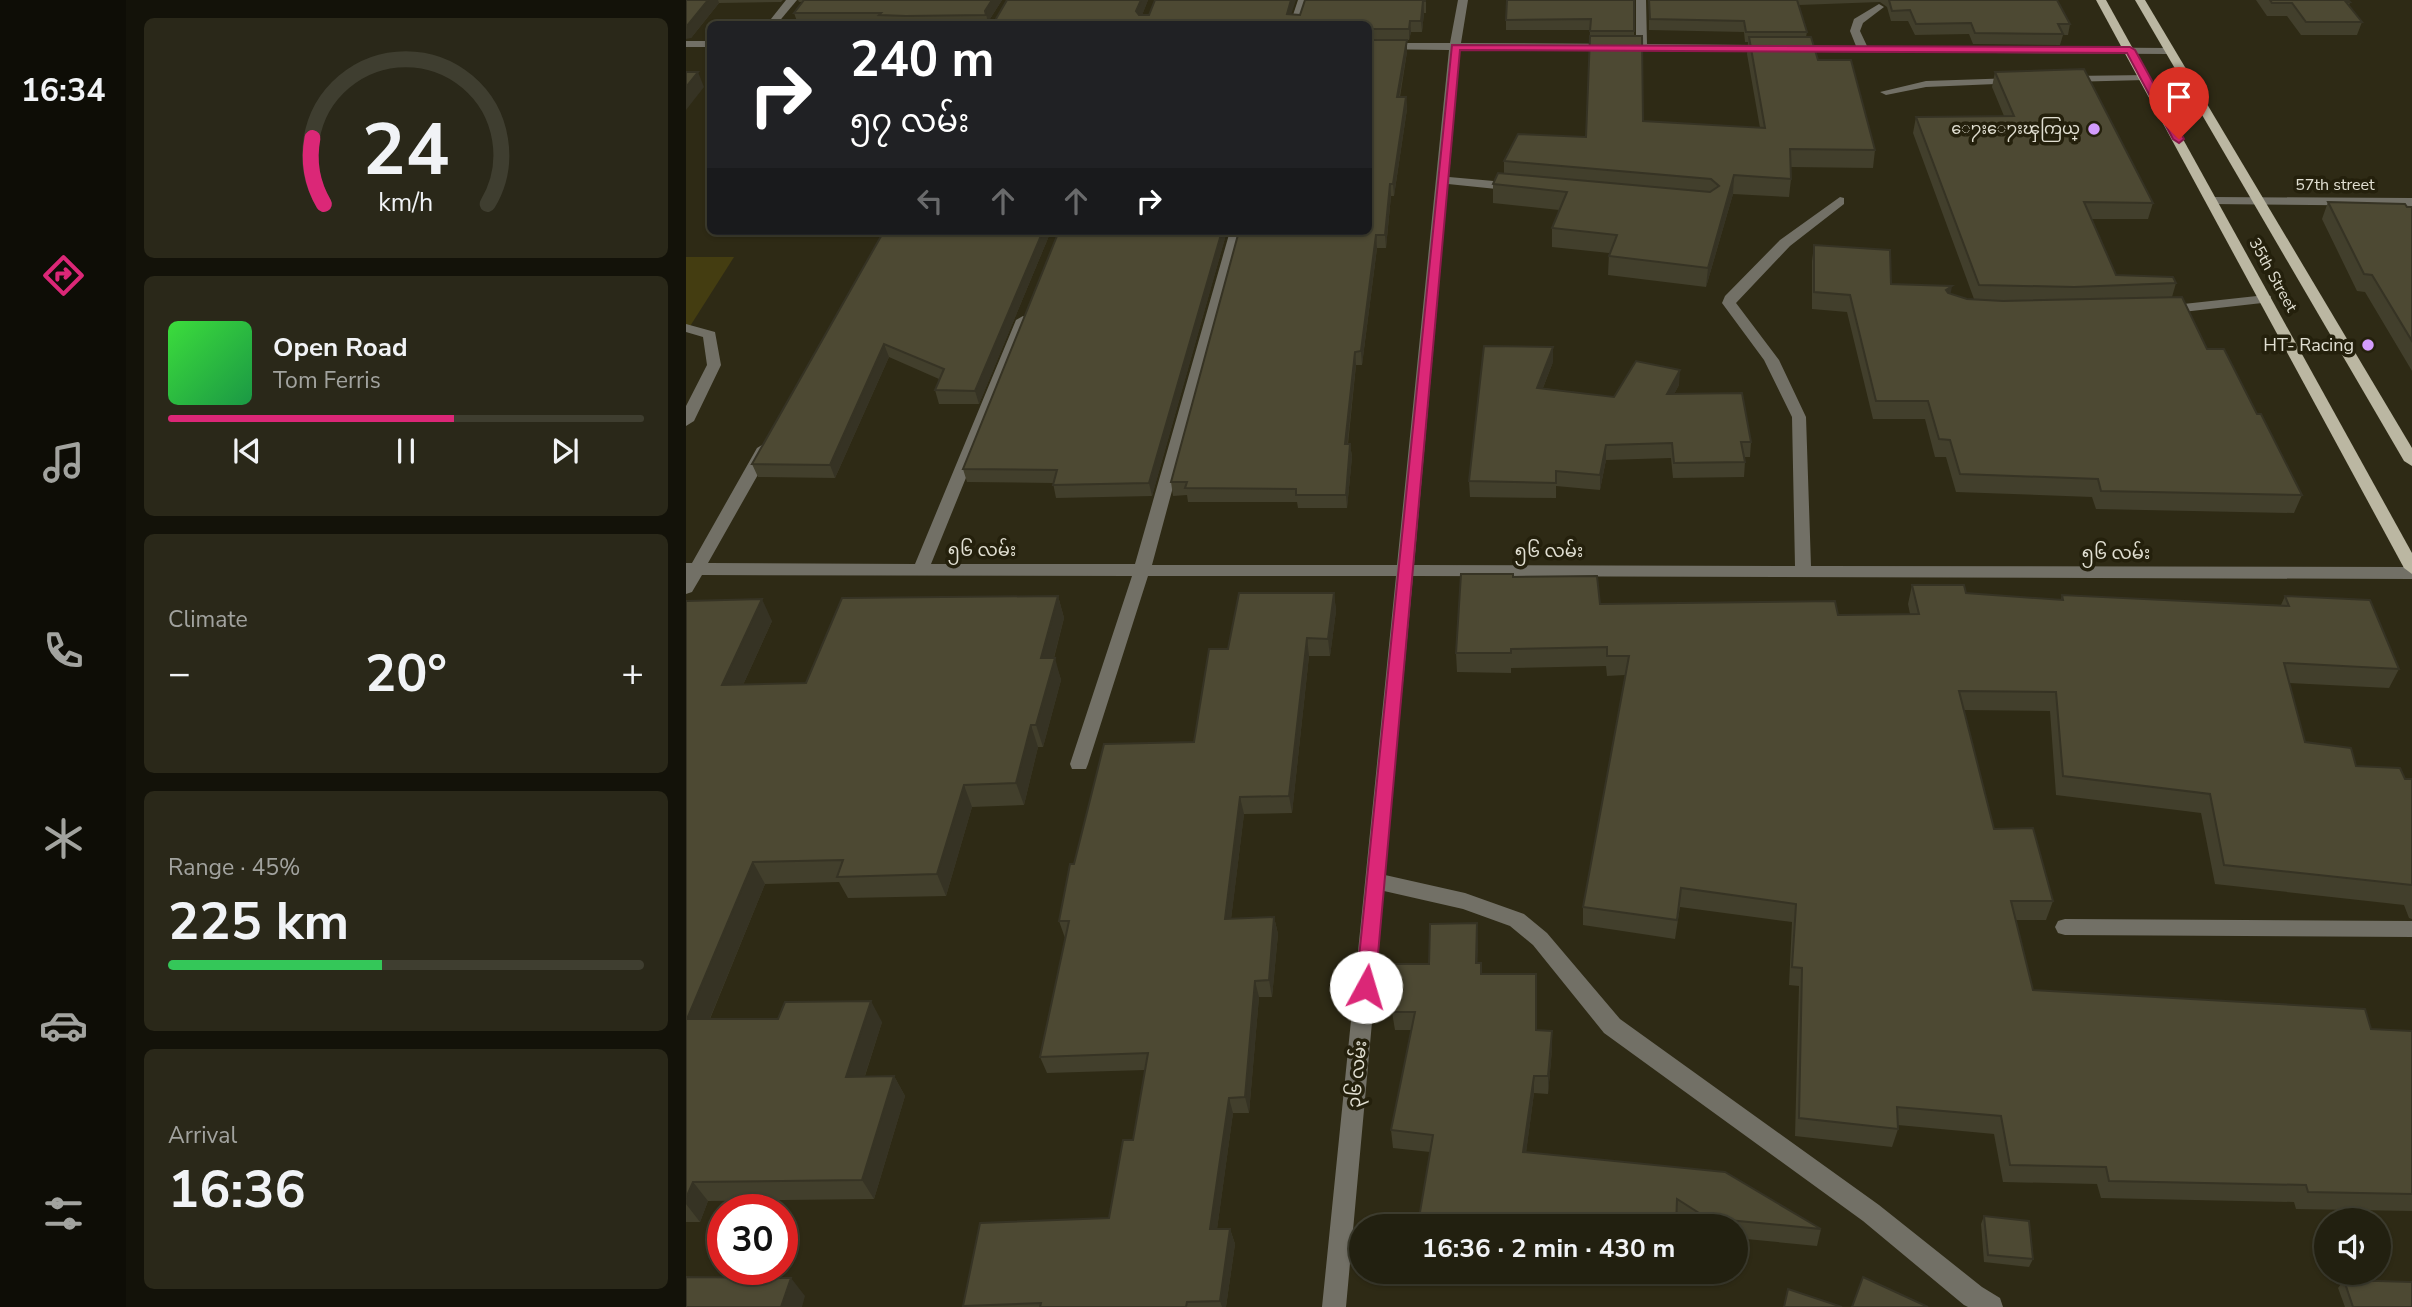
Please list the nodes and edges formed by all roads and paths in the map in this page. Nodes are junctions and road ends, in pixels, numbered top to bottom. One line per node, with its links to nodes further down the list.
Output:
1 (792, 0): 8 (street)
2 (1303, 0): 9 (street)
3 (1463, 0): 13 (street, ၃၆ လမ်း)
4 (1641, 0): 14 (street)
5 (2101, 0): 16 (main road, 35th Street)
6 (2140, 0): 17 (main road, 35th Street)
7 (1879, 7): 15 (street)
8 (774, 21)
9 (1295, 21)
10 (686, 44): 11 (street)
11 (707, 44)
12 (1372, 46): 13 (street)
13 (1455, 47): 14 (street); 22 (street, ၃၆ လမ်း)
14 (1642, 48): 15 (street)
15 (1863, 49): 16 (street)
16 (2130, 50): 17 (street); 18 (main road, 35th Street)
17 (2168, 51): 26 (main road, 35th Street)
18 (2145, 77): 20 (street); 25 (main road, 35th Street)
19 (2028, 80): 21 (street)
20 (2054, 80)
21 (1886, 92)
22 (1443, 180): 23 (street); 39 (street, ၃၆ လမ်း)
23 (1536, 189)
24 (1840, 201): 41 (street)
25 (2212, 201): 26 (street, 57th street); 29 (main road, 35th Street)
26 (2257, 202): 27 (street, 57th street); 35 (main road, 35th Street)
27 (2412, 202)
28 (1235, 235): 38 (street)
29 (2266, 299): 31 (street); 40 (main road, 35th Street)
30 (1028, 309): 37 (street)
31 (2155, 310)
32 (686, 328): 33 (street)
33 (686, 421)
34 (776, 429): 36 (street)
35 (2412, 461)
36 (692, 569): 37 (street, ၅၆ လမ်း); 42 (street)
37 (921, 569): 38 (street, ၅၆ လမ်း)
38 (1142, 569): 39 (street, ၅၆ လမ်း); 43 (street)
39 (1407, 570): 41 (street, ၅၆ လမ်း); 44 (street, ၃၆ လမ်း)
40 (2412, 570): 41 (street, ၅၆ လမ်း)
41 (1803, 571)
42 (686, 588)
43 (1079, 764)
44 (1377, 881): 47 (street, ၃၆ လမ်း); 48 (street)
45 (2065, 927): 46 (street)
46 (2412, 929)
47 (1334, 1307)
48 (1991, 1307)

